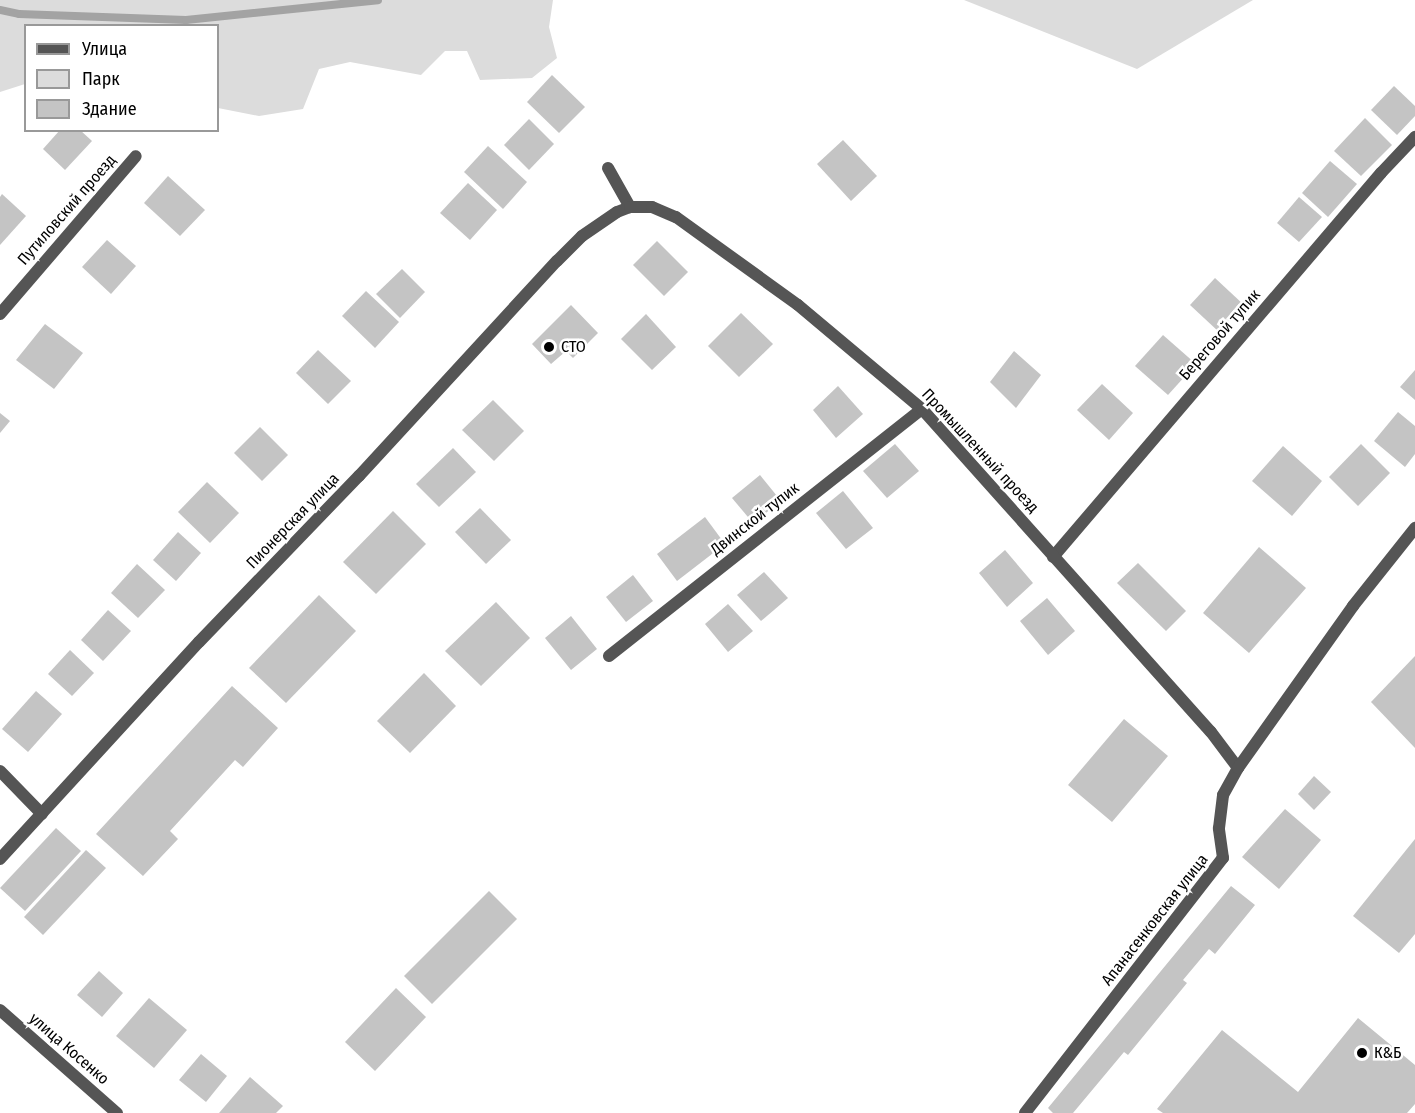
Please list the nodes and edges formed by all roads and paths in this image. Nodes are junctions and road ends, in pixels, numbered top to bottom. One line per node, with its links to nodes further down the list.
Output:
1 (1415, 137): 9 (street, Береговой тупик)
2 (136, 156): 6 (street, Путиловский проезд)
3 (608, 168): 4 (street)
4 (630, 207): 5 (street, Промышленный проезд); 7 (street, Промышленный проезд)
5 (616, 212): 13 (street, Пионерская улица)
6 (0, 314)
7 (922, 409): 9 (street, Промышленный проезд); 10 (street, Двинской тупик)
8 (1415, 528): 11 (street, Апанасенковская улица)
9 (1053, 557): 11 (street, Промышленный проезд)
10 (609, 656)
11 (1238, 768): 17 (street, Апанасенковская улица)
12 (0, 771): 13 (street)
13 (42, 813): 14 (street, Пионерская улица)
14 (0, 860)
15 (0, 1010): 16 (street, улица Косенко)
16 (117, 1113)
17 (1025, 1113)

